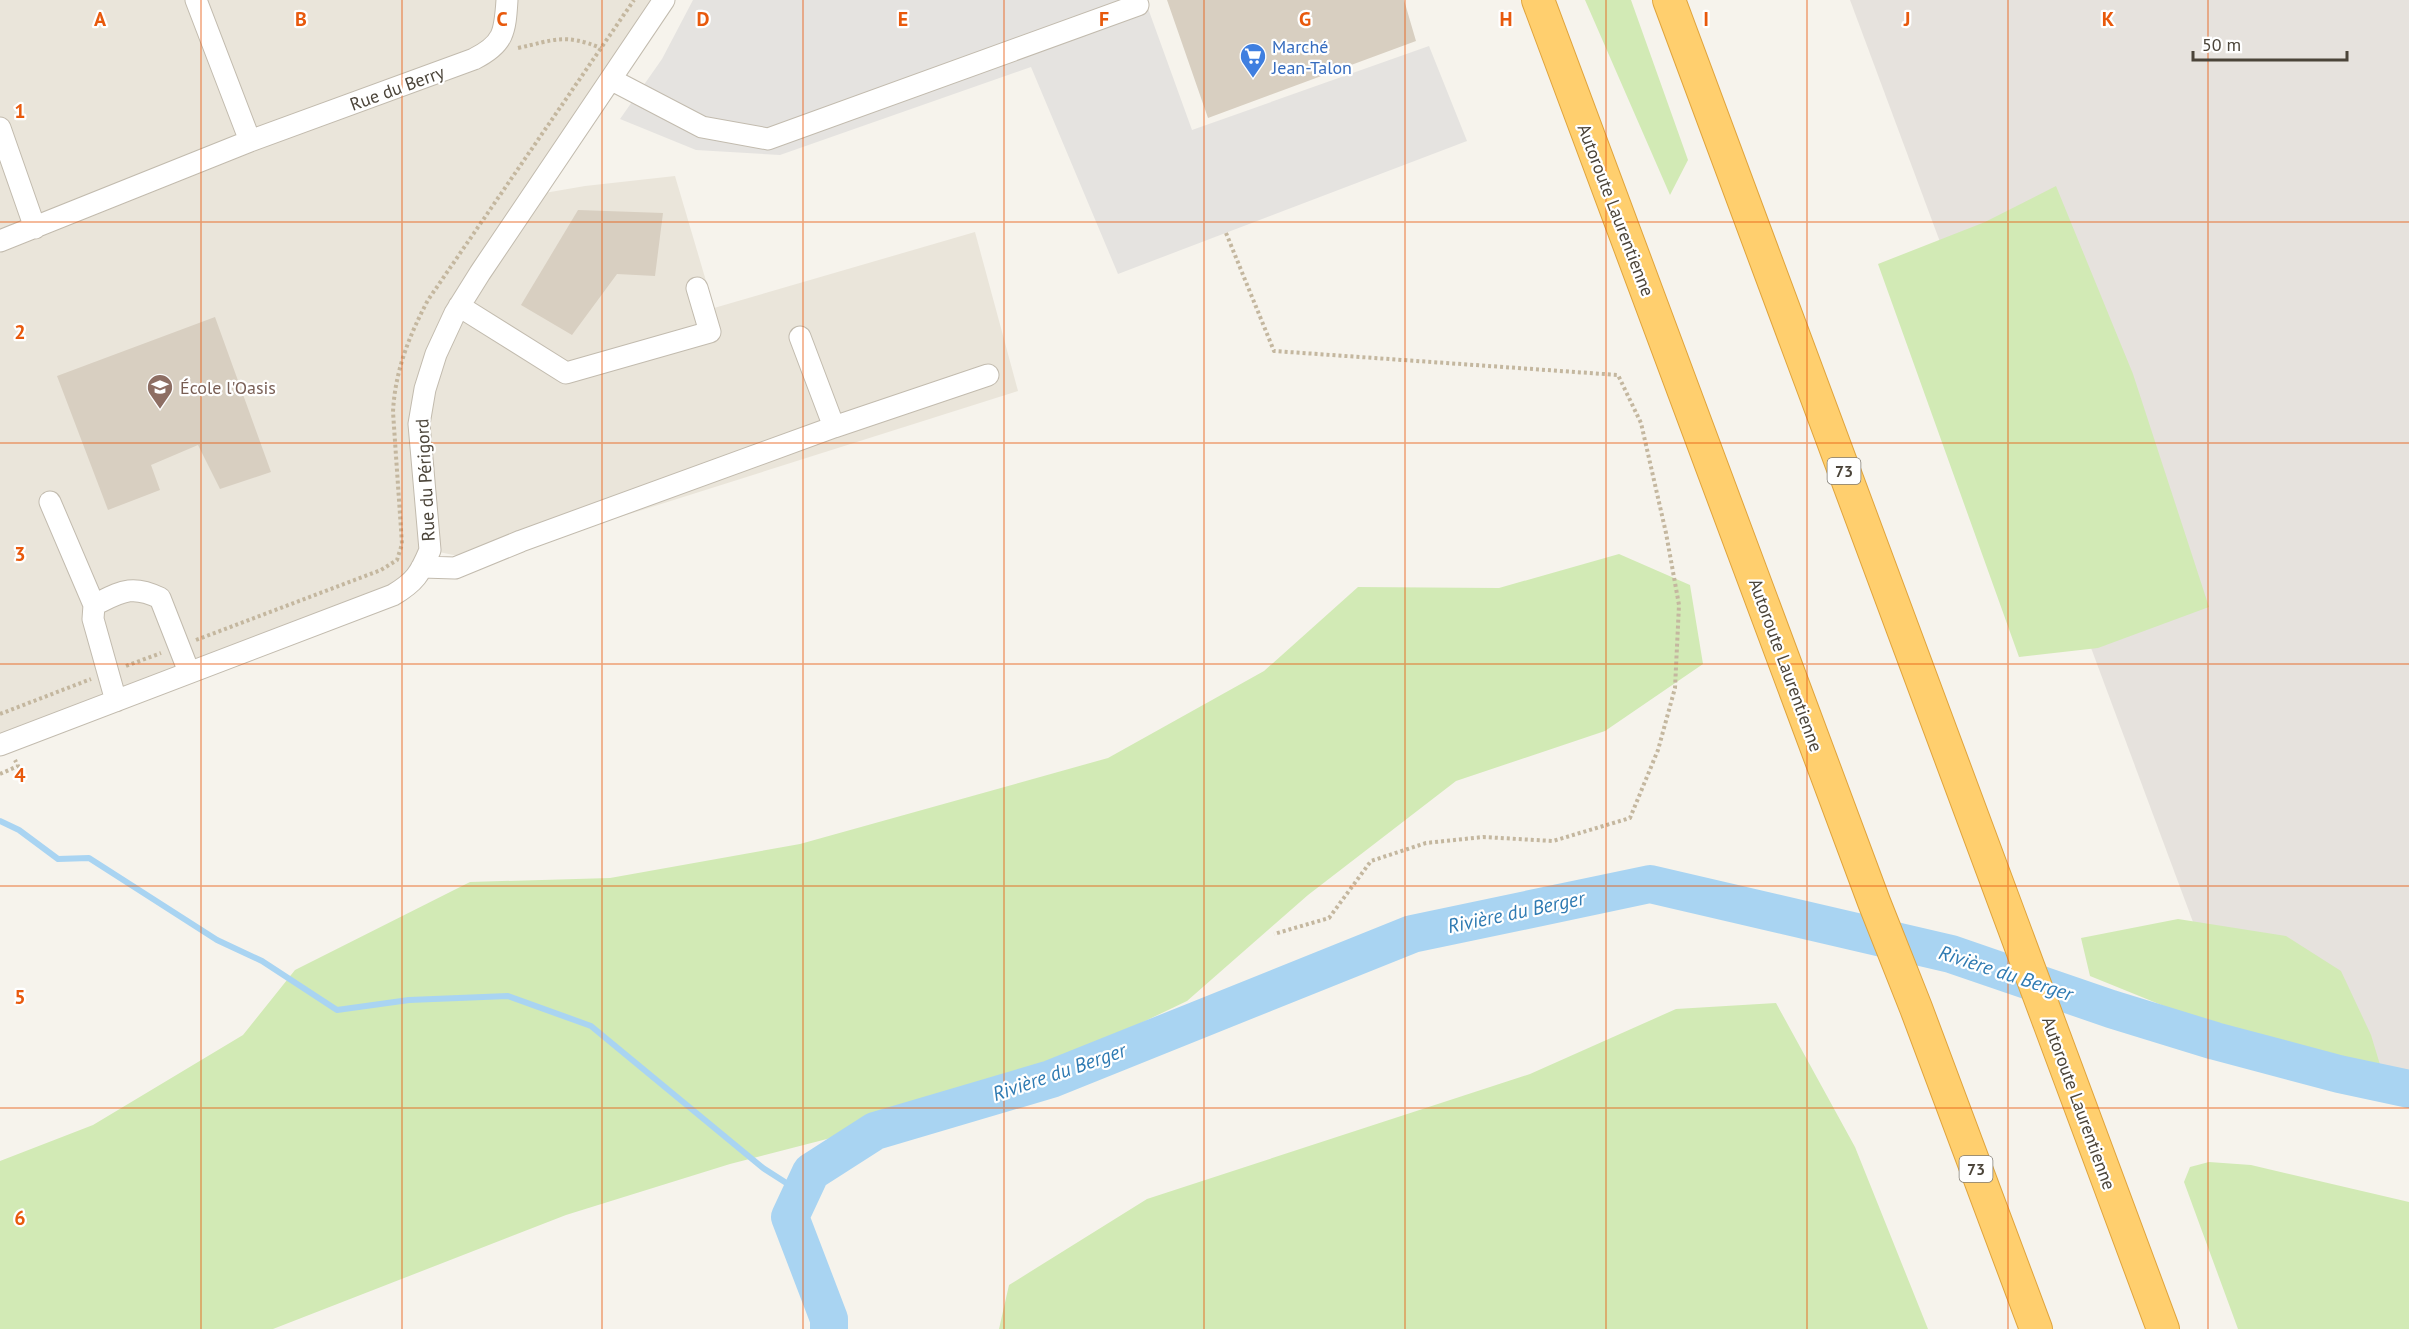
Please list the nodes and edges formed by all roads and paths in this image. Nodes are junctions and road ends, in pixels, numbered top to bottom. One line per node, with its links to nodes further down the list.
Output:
1 (196, 0): 12 (street)
2 (507, 0): 9 (street)
3 (634, 0): 8 (path)
4 (664, 0): 10 (street, Rue du Périgord)
5 (1538, 0): 31 (highway, Autoroute Laurentienne / 73)
6 (1669, 0): 32 (highway, Autoroute Laurentienne / 73)
7 (1138, 5): 10 (street)
8 (601, 48): 9 (path); 24 (path)
9 (491, 51): 12 (street, Rue du Berry)
10 (612, 80): 17 (street, Rue du Périgord)
11 (0, 129): 13 (street)
12 (250, 141): 13 (street, Rue du Berry)
13 (34, 228): 15 (street, Rue du Berry)
14 (1226, 233): 30 (path)
15 (0, 241)
16 (697, 288): 17 (street)
17 (459, 306): 22 (street, Rue du Périgord)
18 (800, 337): 20 (street)
19 (988, 375): 20 (street)
20 (834, 427): 22 (street)
21 (50, 502): 23 (street)
22 (422, 567): 25 (street, Rue du Périgord)
23 (94, 605): 24 (street); 26 (street)
24 (178, 646): 25 (street); 26 (path)
25 (189, 672): 27 (street, Rue du Périgord)
26 (108, 673): 27 (street); 28 (path)
27 (116, 700): 29 (street, Rue du Périgord)
28 (0, 714)
29 (0, 744)
30 (1274, 934)
31 (2036, 1329)
32 (2163, 1329)

